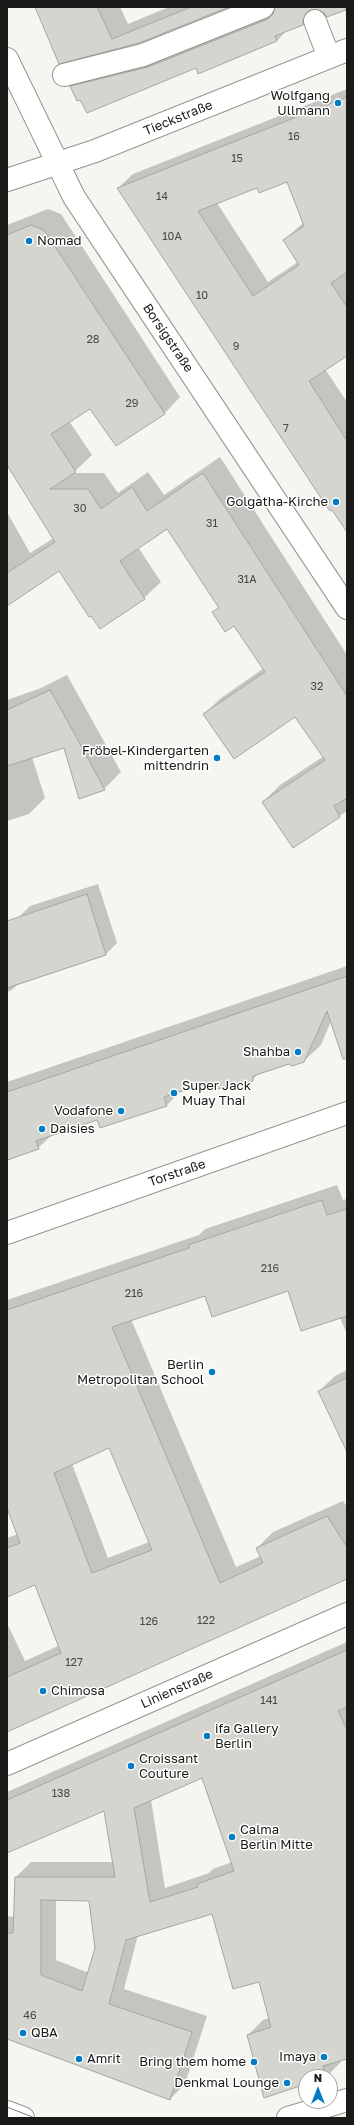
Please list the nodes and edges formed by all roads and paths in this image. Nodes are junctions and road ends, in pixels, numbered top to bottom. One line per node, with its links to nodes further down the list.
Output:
1 (263, 7): 5 (street)
2 (315, 21): 3 (street)
3 (338, 53): 6 (street, Tieckstraße)
4 (7, 59): 6 (street, Borsigstraße)
5 (64, 75)
6 (57, 162): 7 (street, Tieckstraße); 8 (street, Borsigstraße)
7 (7, 180)
8 (347, 608)
9 (347, 1113): 10 (street, Torstraße)
10 (7, 1233)
11 (347, 1614): 12 (street, Linienstraße)
12 (7, 1764)
13 (347, 2100): 16 (street)
14 (7, 2112): 15 (street)
15 (23, 2118)
16 (288, 2118)

